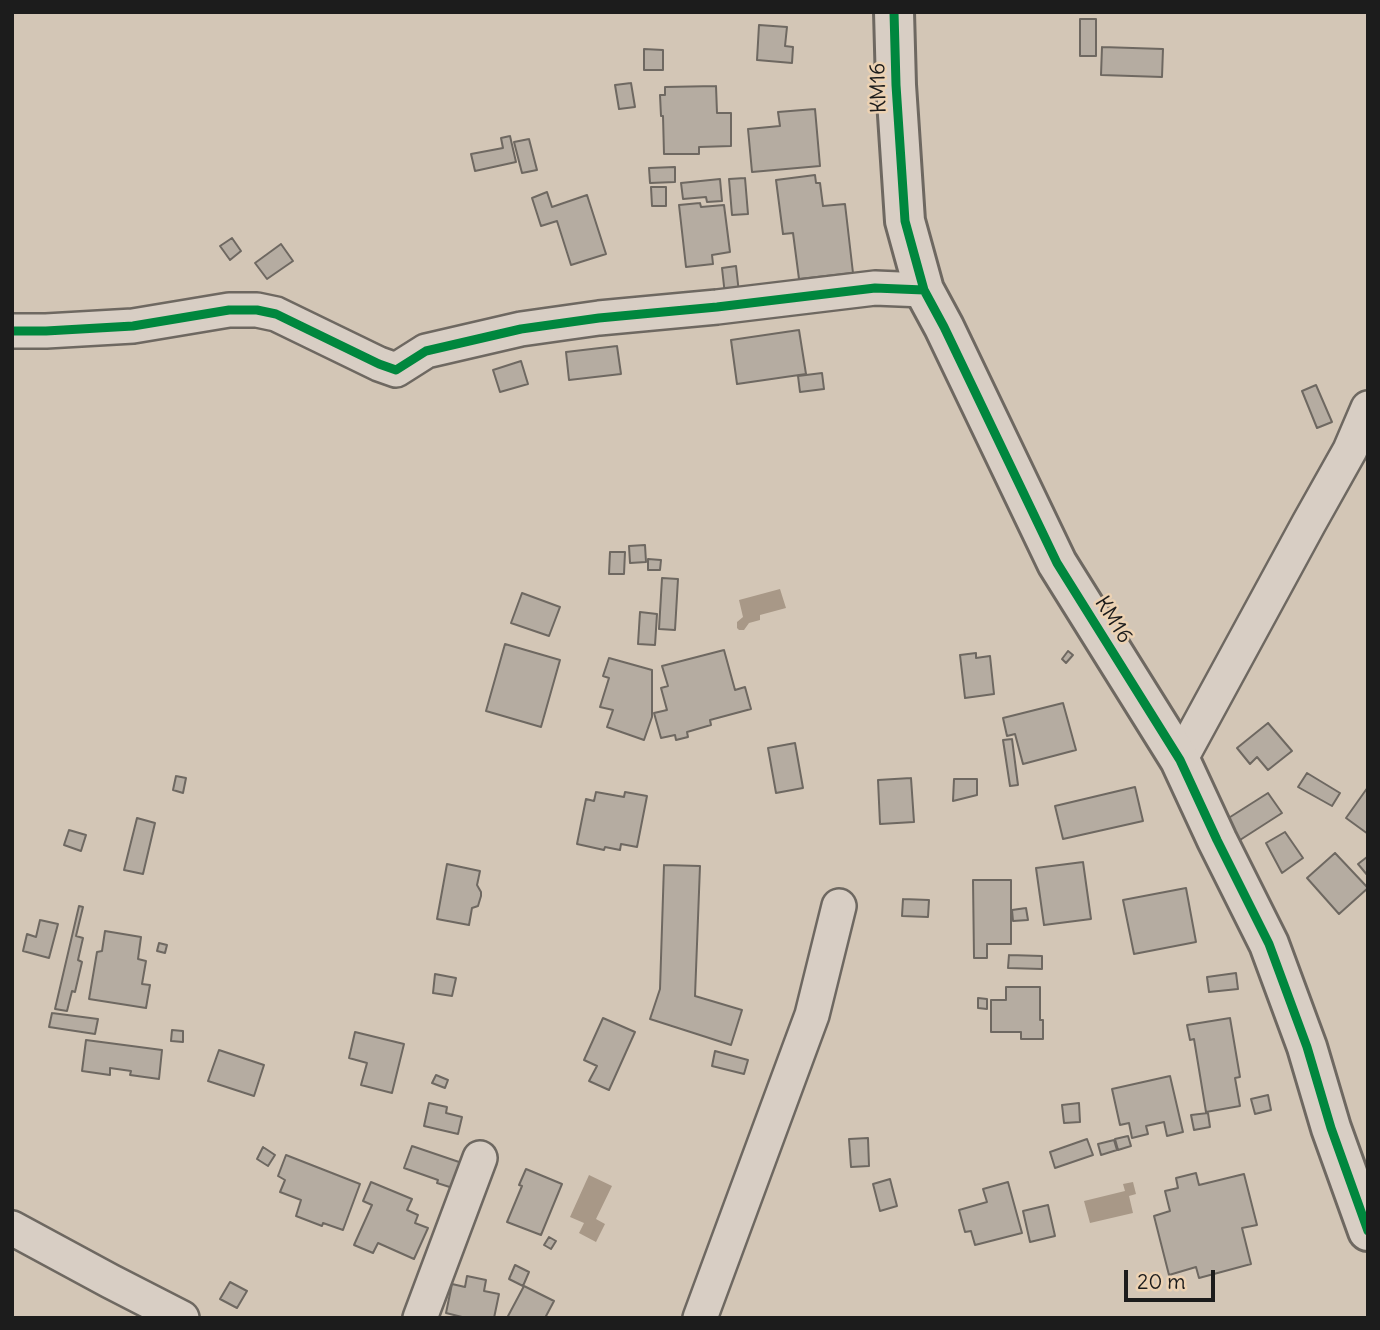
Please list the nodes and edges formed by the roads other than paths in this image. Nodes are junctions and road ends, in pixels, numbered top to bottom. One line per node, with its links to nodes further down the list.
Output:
1 (894, 12): 2 (street, KM16)
2 (924, 290): 3 (street); 5 (street, KM16)
3 (12, 331)
4 (1368, 408): 5 (street)
5 (1180, 760): 9 (street, KM16)
6 (839, 906): 12 (street)
7 (481, 1158): 11 (street)
8 (12, 1227): 10 (street)
9 (1368, 1231)
10 (183, 1318)
11 (419, 1318)
12 (700, 1318)

